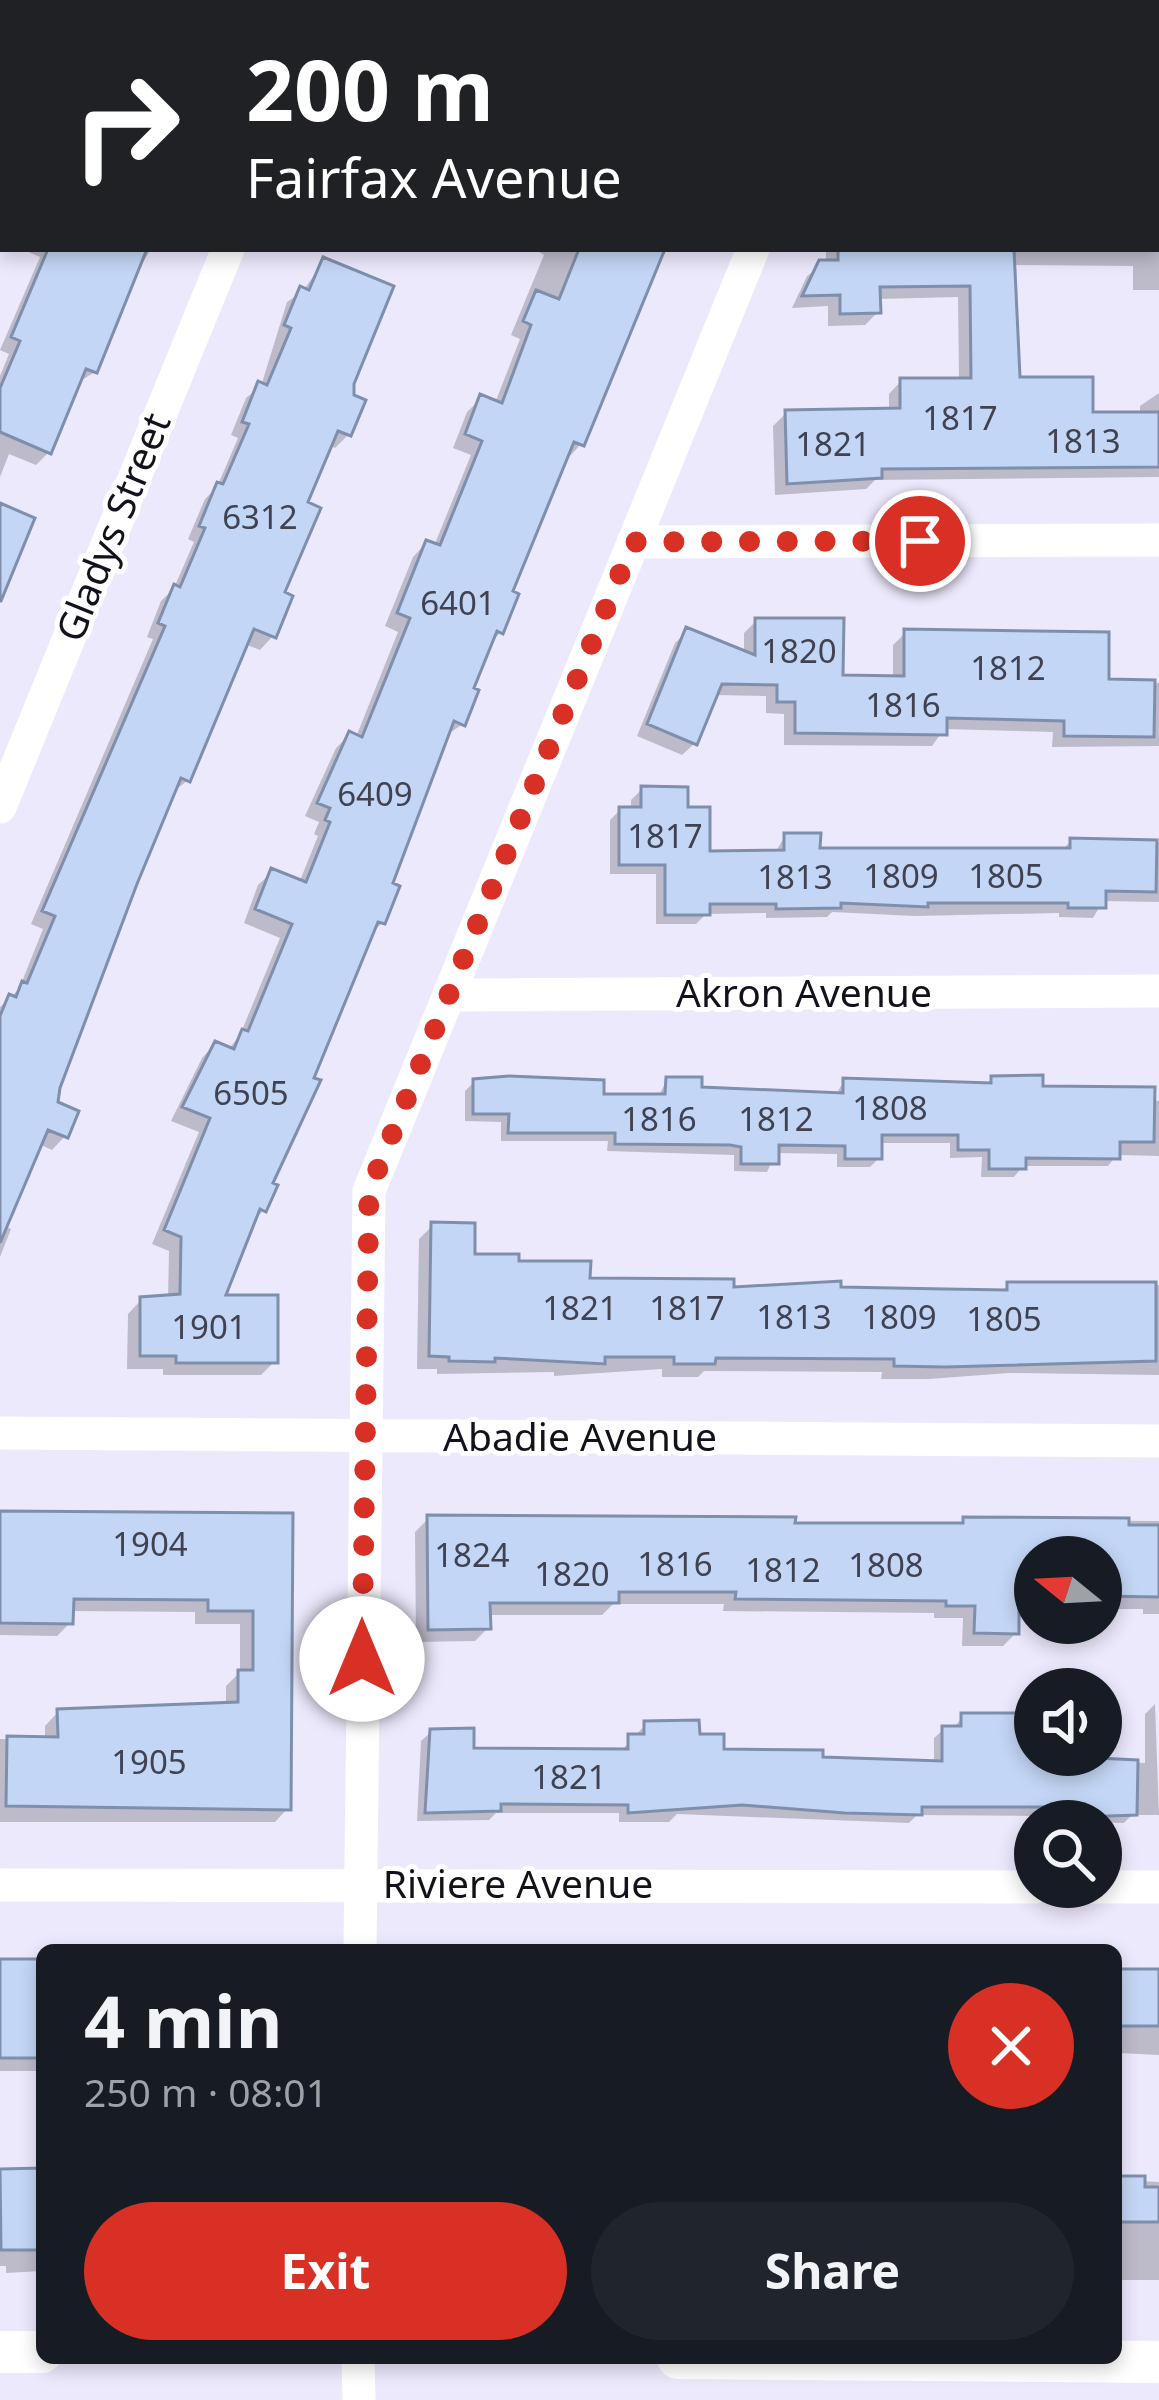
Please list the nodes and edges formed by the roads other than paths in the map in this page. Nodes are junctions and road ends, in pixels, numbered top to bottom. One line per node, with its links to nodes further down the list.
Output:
1 (227, 252): 5 (street, Gladys Street)
2 (752, 252): 4 (street)
3 (1159, 540): 4 (street)
4 (633, 542): 7 (street)
5 (0, 807)
6 (1159, 991): 7 (street, Akron Avenue)
7 (449, 995): 9 (street)
8 (0, 1433): 9 (street, Abadie Avenue)
9 (364, 1435): 10 (street, Abadie Avenue); 11 (street)
10 (1159, 1442)
11 (361, 1884): 12 (street, Riviere Avenue); 13 (street, Riviere Avenue); 16 (street)
12 (0, 1885)
13 (1014, 1887)
14 (1122, 1888): 15 (street)
15 (1159, 1888)
16 (360, 1944)
17 (0, 2352): 18 (street)
18 (36, 2353)
19 (1122, 2362): 20 (street)
20 (1159, 2362)
21 (358, 2364): 22 (street)
22 (358, 2400)

